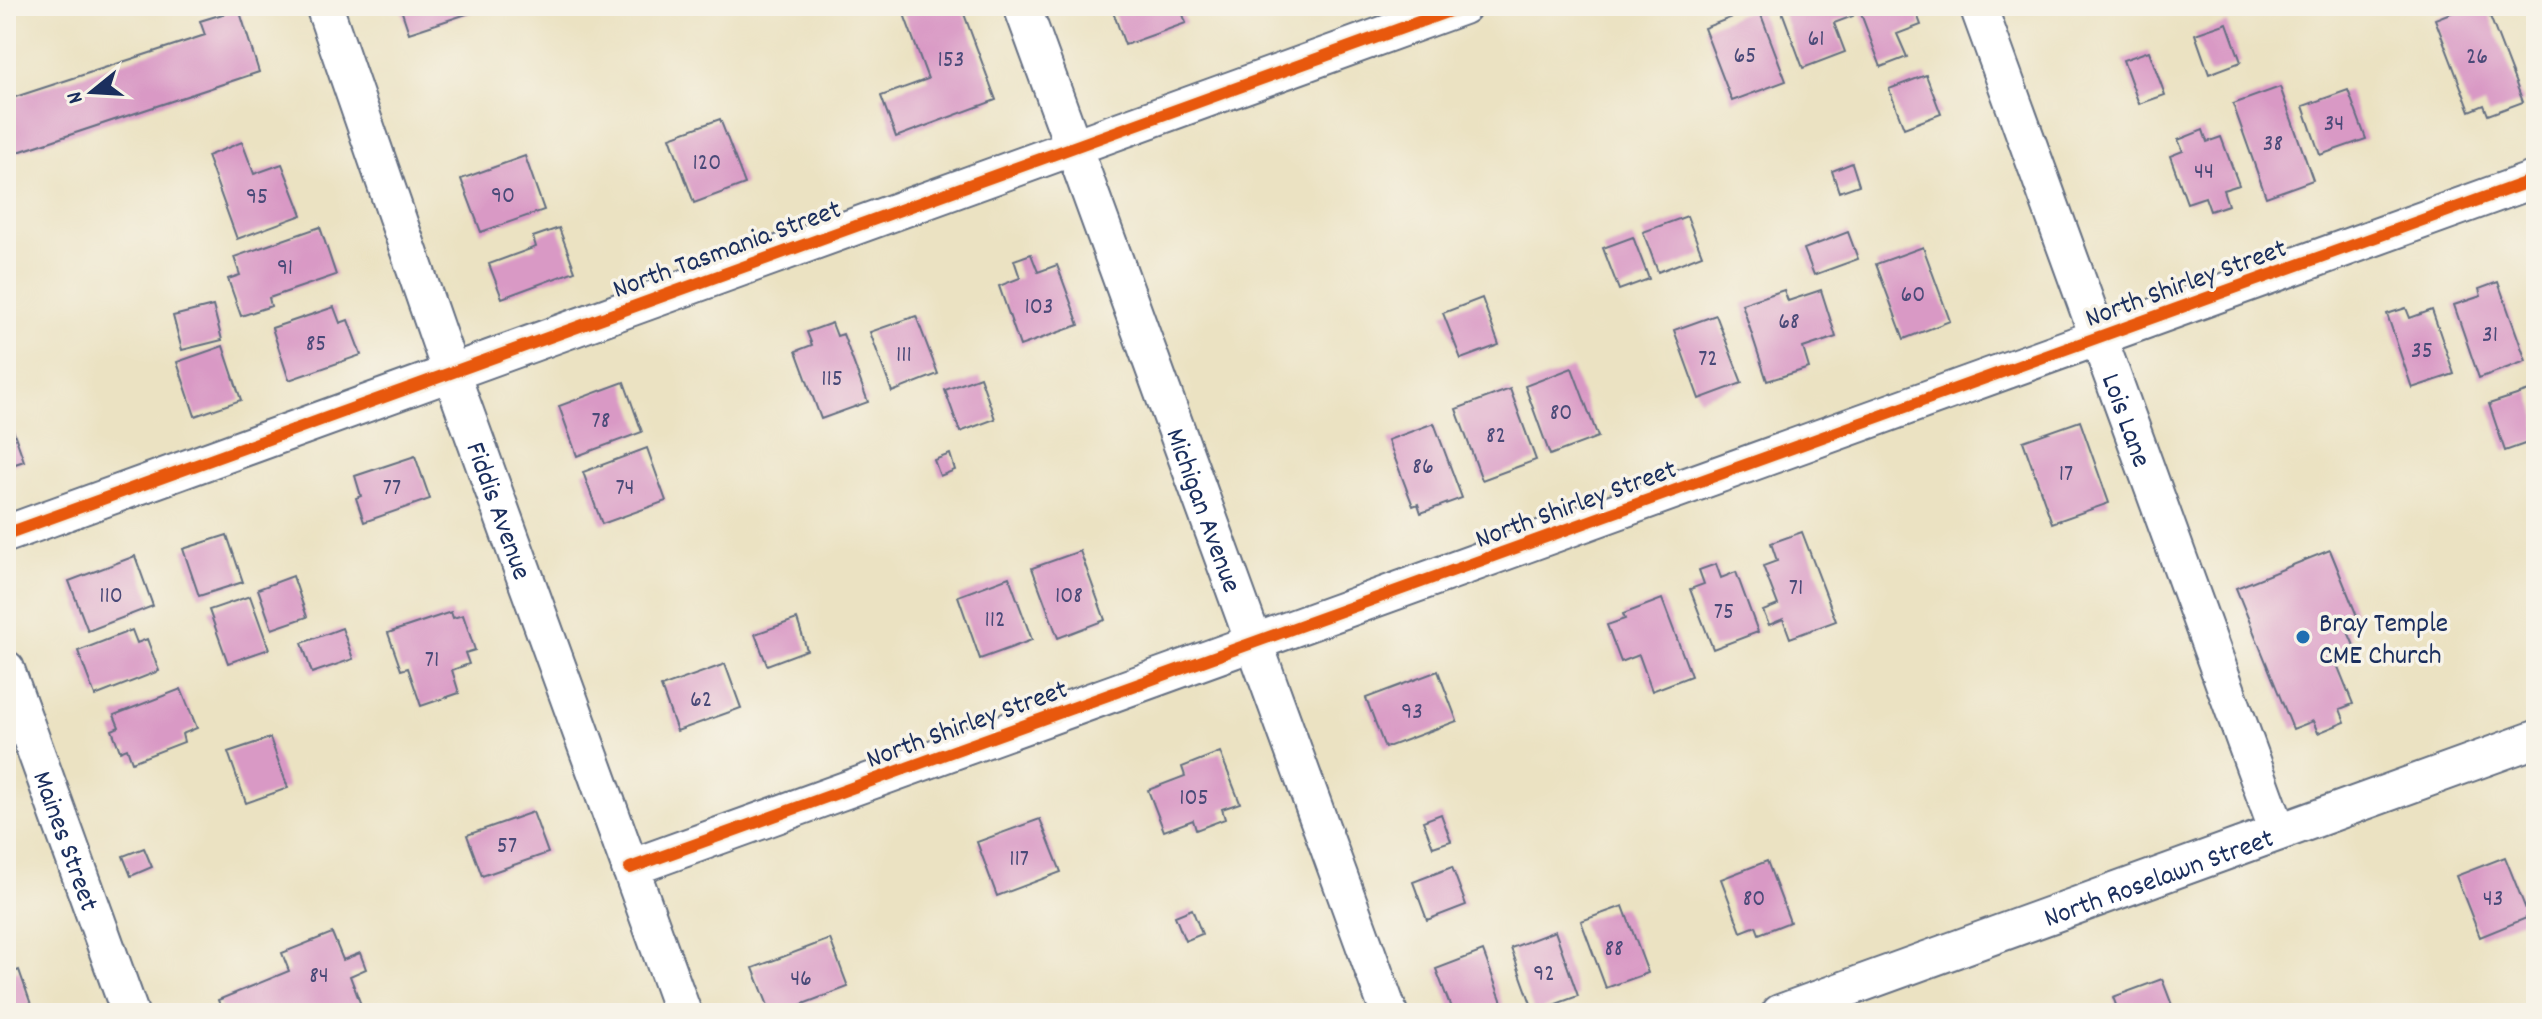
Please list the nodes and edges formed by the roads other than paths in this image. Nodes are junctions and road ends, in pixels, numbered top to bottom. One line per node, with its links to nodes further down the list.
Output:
1 (324, 6): 8 (street, Fiddis Avenue)
2 (1022, 6): 5 (street, Michigan Avenue)
3 (1463, 6): 5 (street, North Tasmania Street)
4 (1978, 6): 7 (street, Lois Lane)
5 (1074, 147): 8 (street, North Tasmania Street); 10 (street, Michigan Avenue)
6 (2536, 179): 7 (street, North Shirley Street)
7 (2098, 338): 10 (street, North Shirley Street); 13 (street, Lois Lane)
8 (451, 373): 9 (street, North Tasmania Street); 14 (street, Fiddis Avenue)
9 (6, 534)
10 (1255, 644): 14 (street, North Shirley Street); 17 (street, Michigan Avenue)
11 (6, 669): 15 (street, Maines Street)
12 (2536, 739): 13 (street, North Roselawn Street)
13 (2278, 832): 18 (street, North Roselawn Street)
14 (630, 868): 16 (street, Fiddis Avenue)
15 (130, 1013)
16 (683, 1013)
17 (1389, 1013)
18 (1780, 1013)

